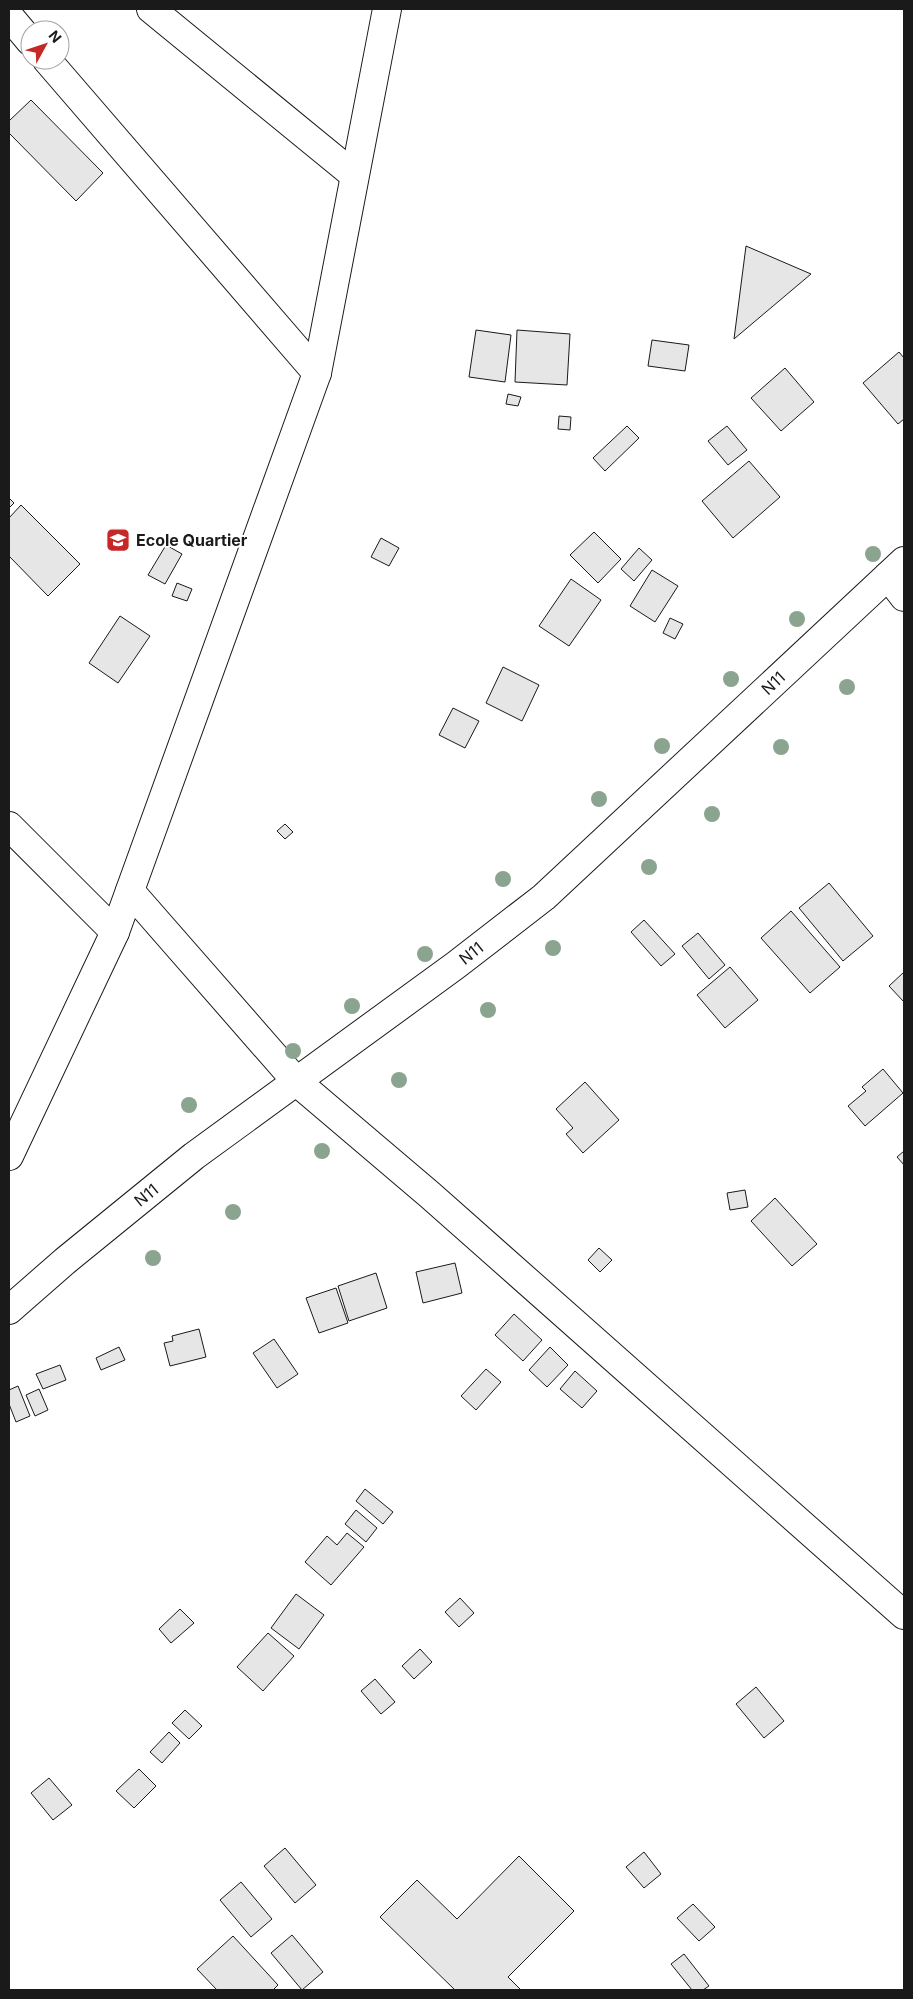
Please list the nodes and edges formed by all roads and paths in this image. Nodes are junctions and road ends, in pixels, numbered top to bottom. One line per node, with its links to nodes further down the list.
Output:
1 (151, 9): 6 (main road)
2 (387, 9): 6 (main road)
3 (9, 16): 4 (main road)
4 (20, 29)
5 (56, 70): 7 (main road)
6 (354, 176): 7 (main road)
7 (317, 373): 10 (main road)
8 (899, 578): 12 (main road, N11)
9 (9, 826): 11 (main road)
10 (130, 891): 11 (main road); 12 (main road)
11 (115, 932): 13 (main road)
12 (297, 1082): 14 (main road, N11); 15 (main road)
13 (9, 1156)
14 (9, 1310)
15 (904, 1615)

